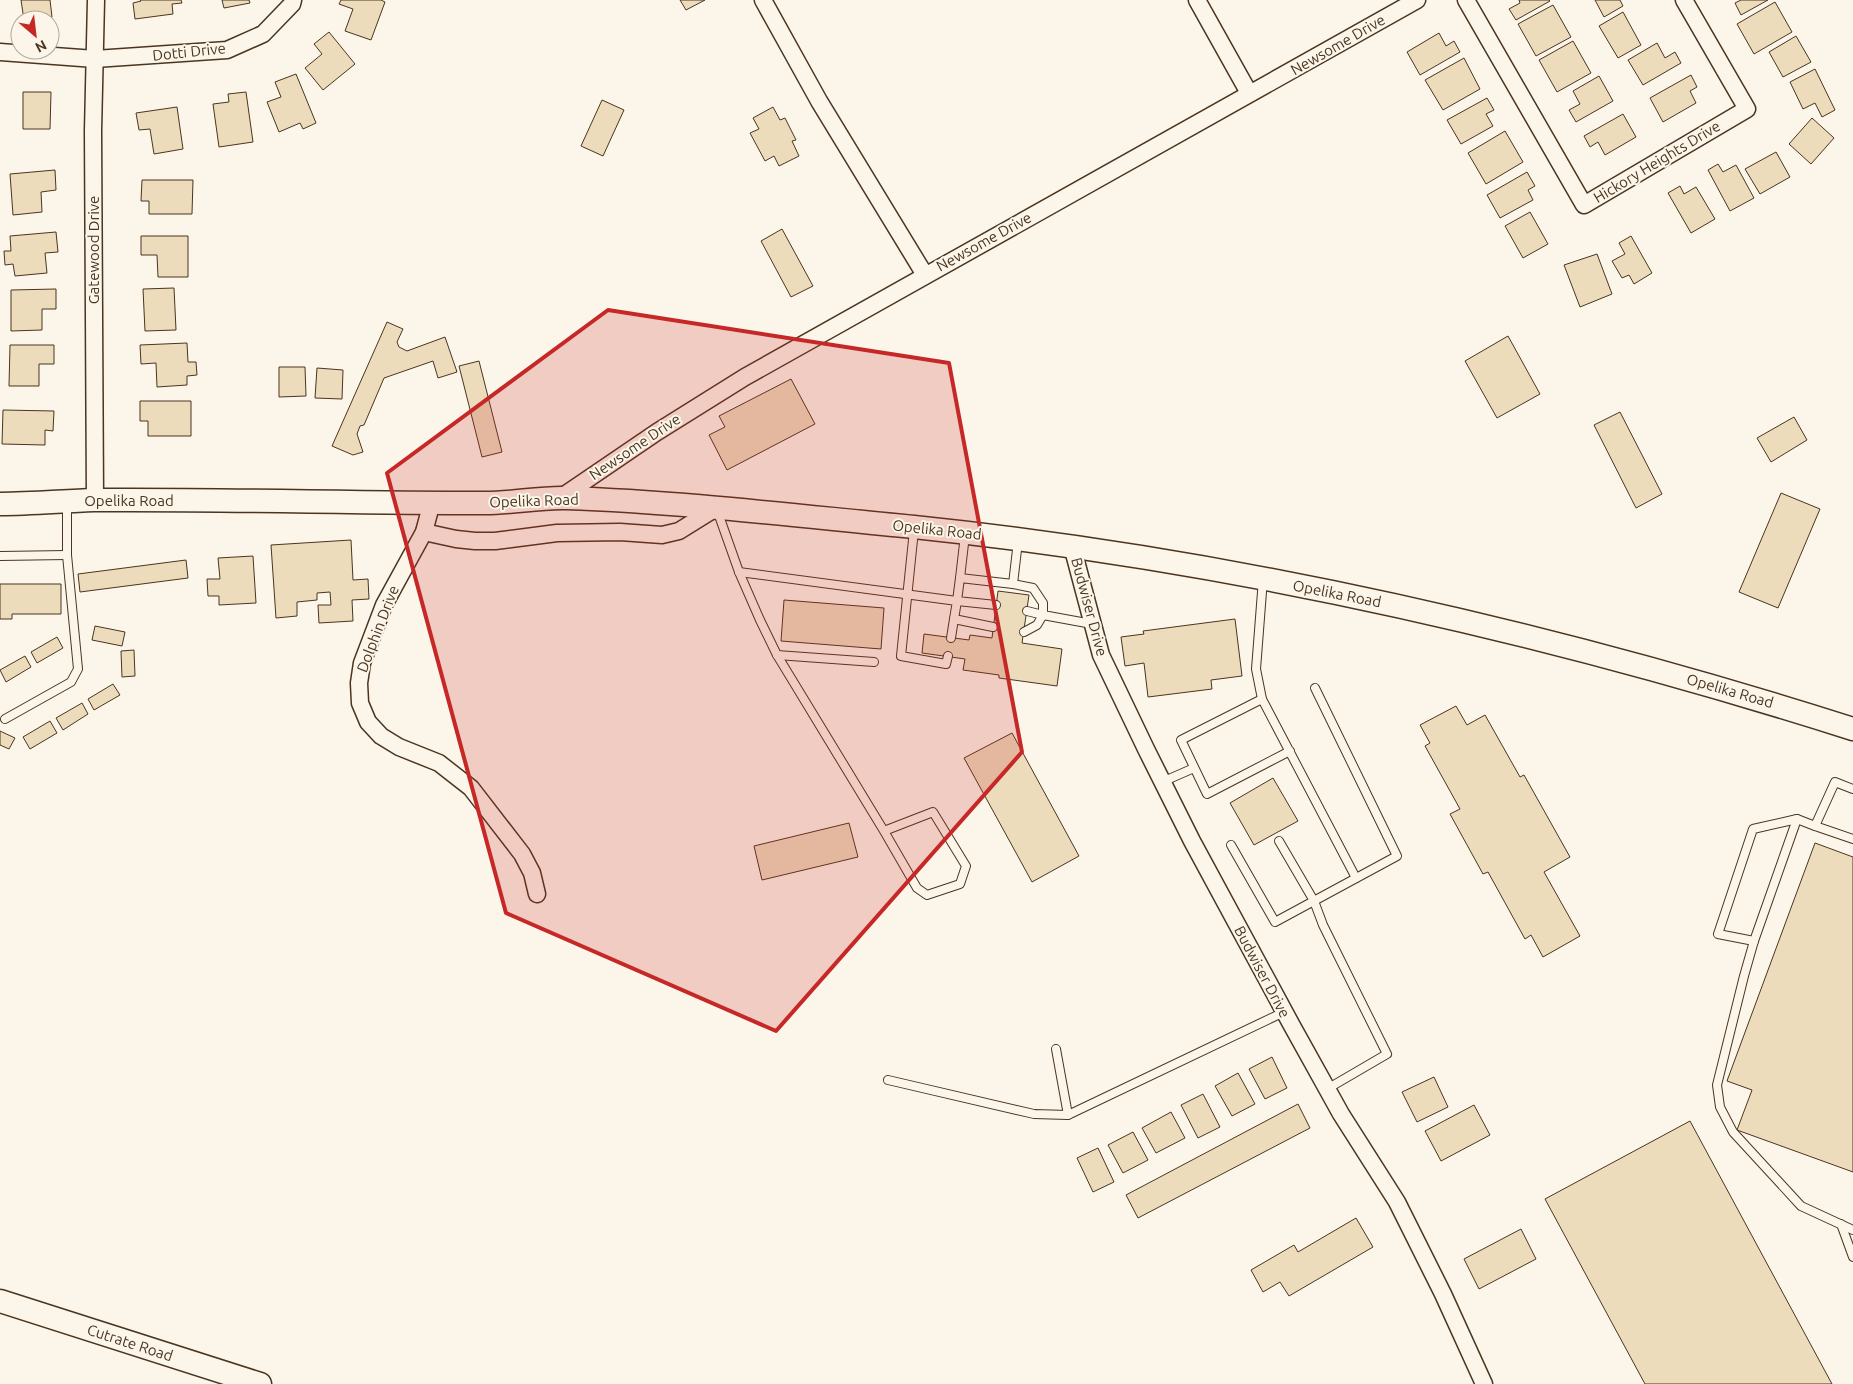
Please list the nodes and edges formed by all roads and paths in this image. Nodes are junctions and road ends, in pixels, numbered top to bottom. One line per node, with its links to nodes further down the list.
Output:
1 (96, 0): 9 (street, Gatewood Drive)
2 (293, 0): 9 (street, Dotti Drive)
3 (763, 0): 11 (street)
4 (1197, 0): 10 (street)
5 (1417, 0): 10 (street, Newsome Drive)
6 (1466, 0): 7 (street, Hickory Heights Drive)
7 (1684, 0)
8 (0, 52): 9 (street, Dotti Drive)
9 (95, 59): 13 (street, Gatewood Drive)
10 (1249, 93): 11 (street, Newsome Drive)
11 (926, 275): 12 (street, Newsome Drive)
12 (560, 498): 15 (main road, Opelika Road); 17 (main road, Opelika Road)
13 (95, 500): 14 (main road, Opelika Road); 15 (main road, Opelika Road)
14 (67, 501): 16 (main road, Opelika Road); 23 (lane)
15 (432, 502): 19 (street, Dolphin Drive)
16 (0, 504)
17 (716, 508): 18 (main road, Opelika Road); 19 (street); 25 (lane)
18 (914, 527): 20 (main road, Opelika Road); 29 (lane)
19 (424, 532): 57 (street, Dolphin Drive)
20 (966, 532): 21 (main road, Opelika Road); 26 (lane)
21 (1018, 539): 22 (main road, Opelika Road); 28 (lane)
22 (1072, 546): 27 (main road, Opelika Road); 35 (street, Budwiser Drive)
23 (68, 554): 24 (lane); 44 (lane)
24 (0, 556)
25 (739, 572): 29 (lane); 39 (lane)
26 (960, 578): 28 (lane); 30 (lane)
27 (1263, 579): 43 (lane); 45 (main road, Opelika Road)
28 (1013, 584): 33 (lane)
29 (908, 594): 30 (lane); 40 (lane)
30 (957, 601): 31 (lane); 34 (lane)
31 (996, 605)
32 (1027, 611): 33 (lane)
33 (1043, 614): 35 (lane); 37 (lane)
34 (954, 619): 36 (lane); 38 (lane)
35 (1092, 624): 48 (street, Budwiser Drive)
36 (993, 626)
37 (1024, 632)
38 (951, 638)
39 (778, 655): 41 (lane); 52 (lane)
40 (948, 656)
41 (874, 662)
42 (1315, 688): 56 (lane)
43 (1262, 699): 46 (lane); 47 (lane)
44 (5, 719)
45 (1853, 729)
46 (1290, 751): 47 (lane); 56 (lane)
47 (1194, 768): 48 (lane)
48 (1162, 782): 60 (street, Budwiser Drive)
49 (1853, 789): 51 (lane)
50 (1797, 819): 51 (lane); 59 (lane); 59 (lane)
51 (1815, 826): 53 (lane)
52 (884, 831): 52 (lane)
53 (1853, 839)
54 (1279, 841): 58 (lane)
55 (1232, 845): 58 (lane)
56 (1356, 878): 58 (lane)
57 (537, 894)
58 (1314, 901): 63 (lane)
59 (1754, 941): 65 (lane)
60 (1284, 1012): 63 (street, Budwiser Drive); 64 (lane)
61 (1056, 1048): 64 (lane)
62 (888, 1080): 64 (lane)
63 (1327, 1089): 70 (street, Budwiser Drive)
64 (1068, 1115)
65 (1841, 1224): 66 (lane); 67 (lane)
66 (1853, 1230)
67 (1853, 1257)
68 (0, 1301): 69 (main road, Cutrate Road)
69 (260, 1384)
70 (1484, 1384)

